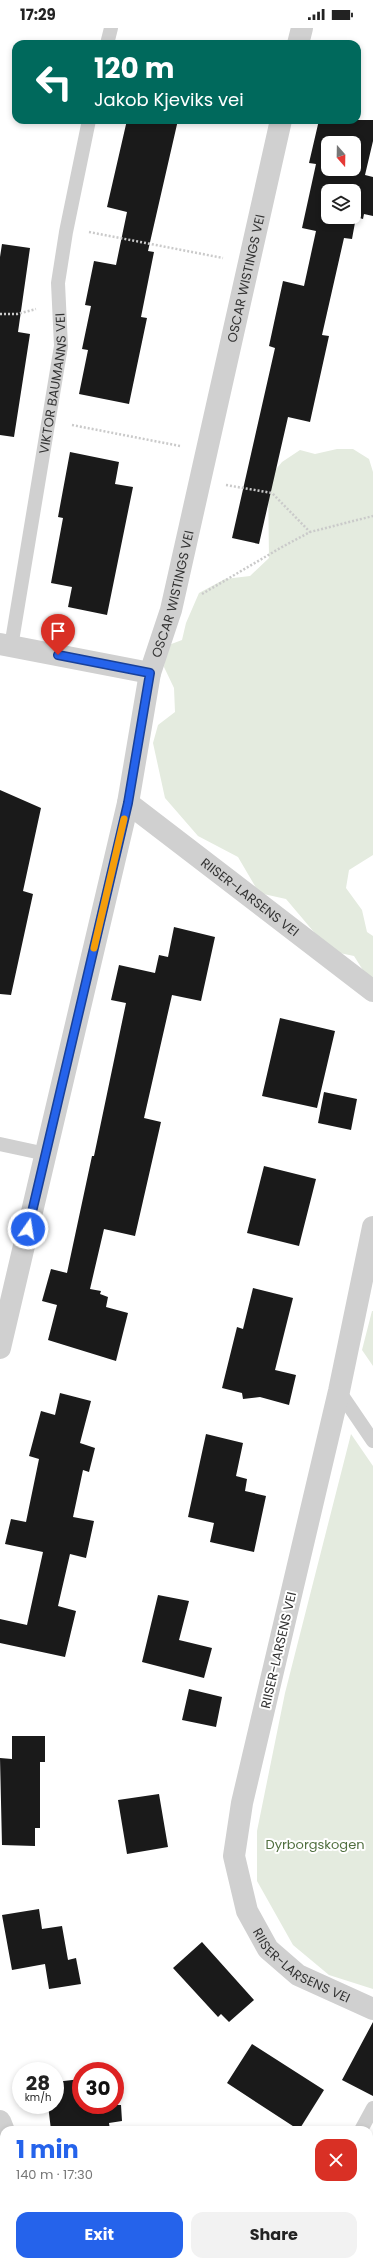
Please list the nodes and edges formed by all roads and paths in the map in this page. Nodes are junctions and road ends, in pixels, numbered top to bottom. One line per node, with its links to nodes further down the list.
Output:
1 (111, 28): 3 (lane)
2 (302, 28): 4 (street)
3 (108, 40)
4 (299, 40)
5 (88, 124): 7 (lane, VIKTOR BAUMANNS VEI)
6 (280, 124): 8 (street, OSCAR WISTINGS VEI)
7 (66, 228): 8 (path); 9 (lane, VIKTOR BAUMANNS VEI)
8 (249, 263): 12 (street, OSCAR WISTINGS VEI)
9 (58, 295): 10 (path); 11 (lane, VIKTOR BAUMANNS VEI)
10 (0, 314)
11 (50, 419): 12 (path); 17 (lane, VIKTOR BAUMANNS VEI)
12 (207, 450): 13 (street, OSCAR WISTINGS VEI)
13 (200, 480): 15 (path); 16 (street, OSCAR WISTINGS VEI)
14 (373, 516): 15 (path)
15 (310, 532): 16 (path)
16 (171, 610): 18 (street, OSCAR WISTINGS VEI)
17 (6, 645): 18 (street)
18 (150, 673): 19 (street, OSCAR WISTINGS VEI)
19 (128, 803): 20 (street, RIISER-LARSENS VEI); 22 (street, OSCAR WISTINGS VEI)
20 (373, 991)
21 (0, 1144): 22 (lane)
22 (46, 1154): 25 (street, OSCAR WISTINGS VEI)
23 (373, 1227): 24 (street, RIISER-LARSENS VEI)
24 (366, 1285): 26 (street, RIISER-LARSENS VEI)
25 (0, 1348)
26 (339, 1391): 27 (lane); 28 (street, RIISER-LARSENS VEI)
27 (373, 1441)
28 (373, 2009)
29 (373, 2108): 30 (lane)
30 (363, 2126)

